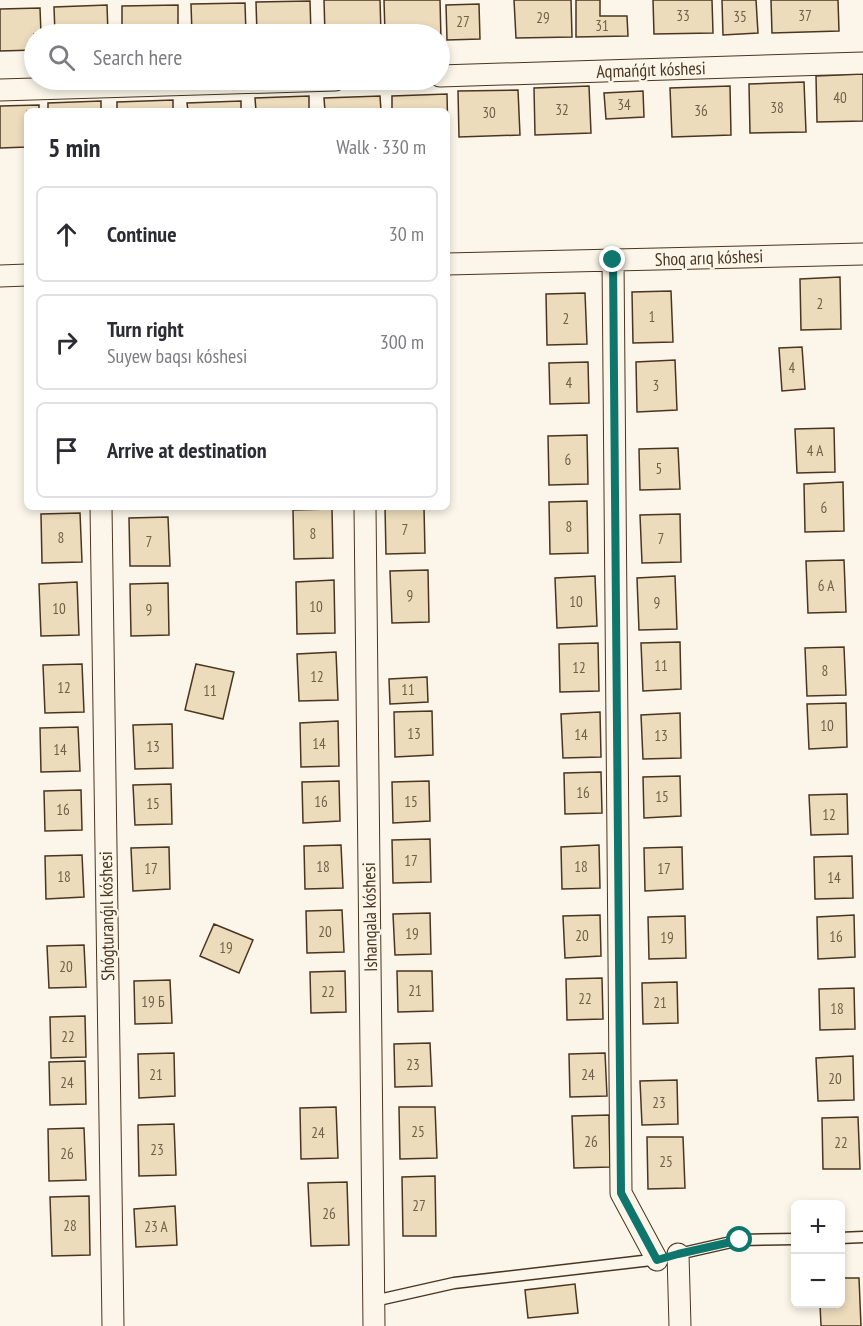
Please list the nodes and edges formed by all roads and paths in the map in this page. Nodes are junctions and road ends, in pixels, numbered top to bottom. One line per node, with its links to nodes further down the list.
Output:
1 (863, 63): 2 (street, Aqmańǵıt kóshesi)
2 (450, 76)
3 (24, 89): 4 (street)
4 (0, 90)
5 (863, 254): 6 (street, Shoq arıq kóshesi)
6 (613, 260): 7 (street, Shoq arıq kóshesi); 16 (street)
7 (450, 264)
8 (24, 275): 9 (street)
9 (0, 276)
10 (101, 510): 18 (street, Shógturanǵıl kóshesi)
11 (365, 510): 17 (street, Ishanqala kóshesi)
12 (863, 1237): 13 (lane)
13 (845, 1238)
14 (791, 1239): 15 (lane)
15 (678, 1254): 16 (lane); 20 (street)
16 (657, 1260): 17 (lane)
17 (374, 1301): 19 (street, Ishanqala kóshesi)
18 (113, 1326)
19 (374, 1326)
20 (680, 1326)

